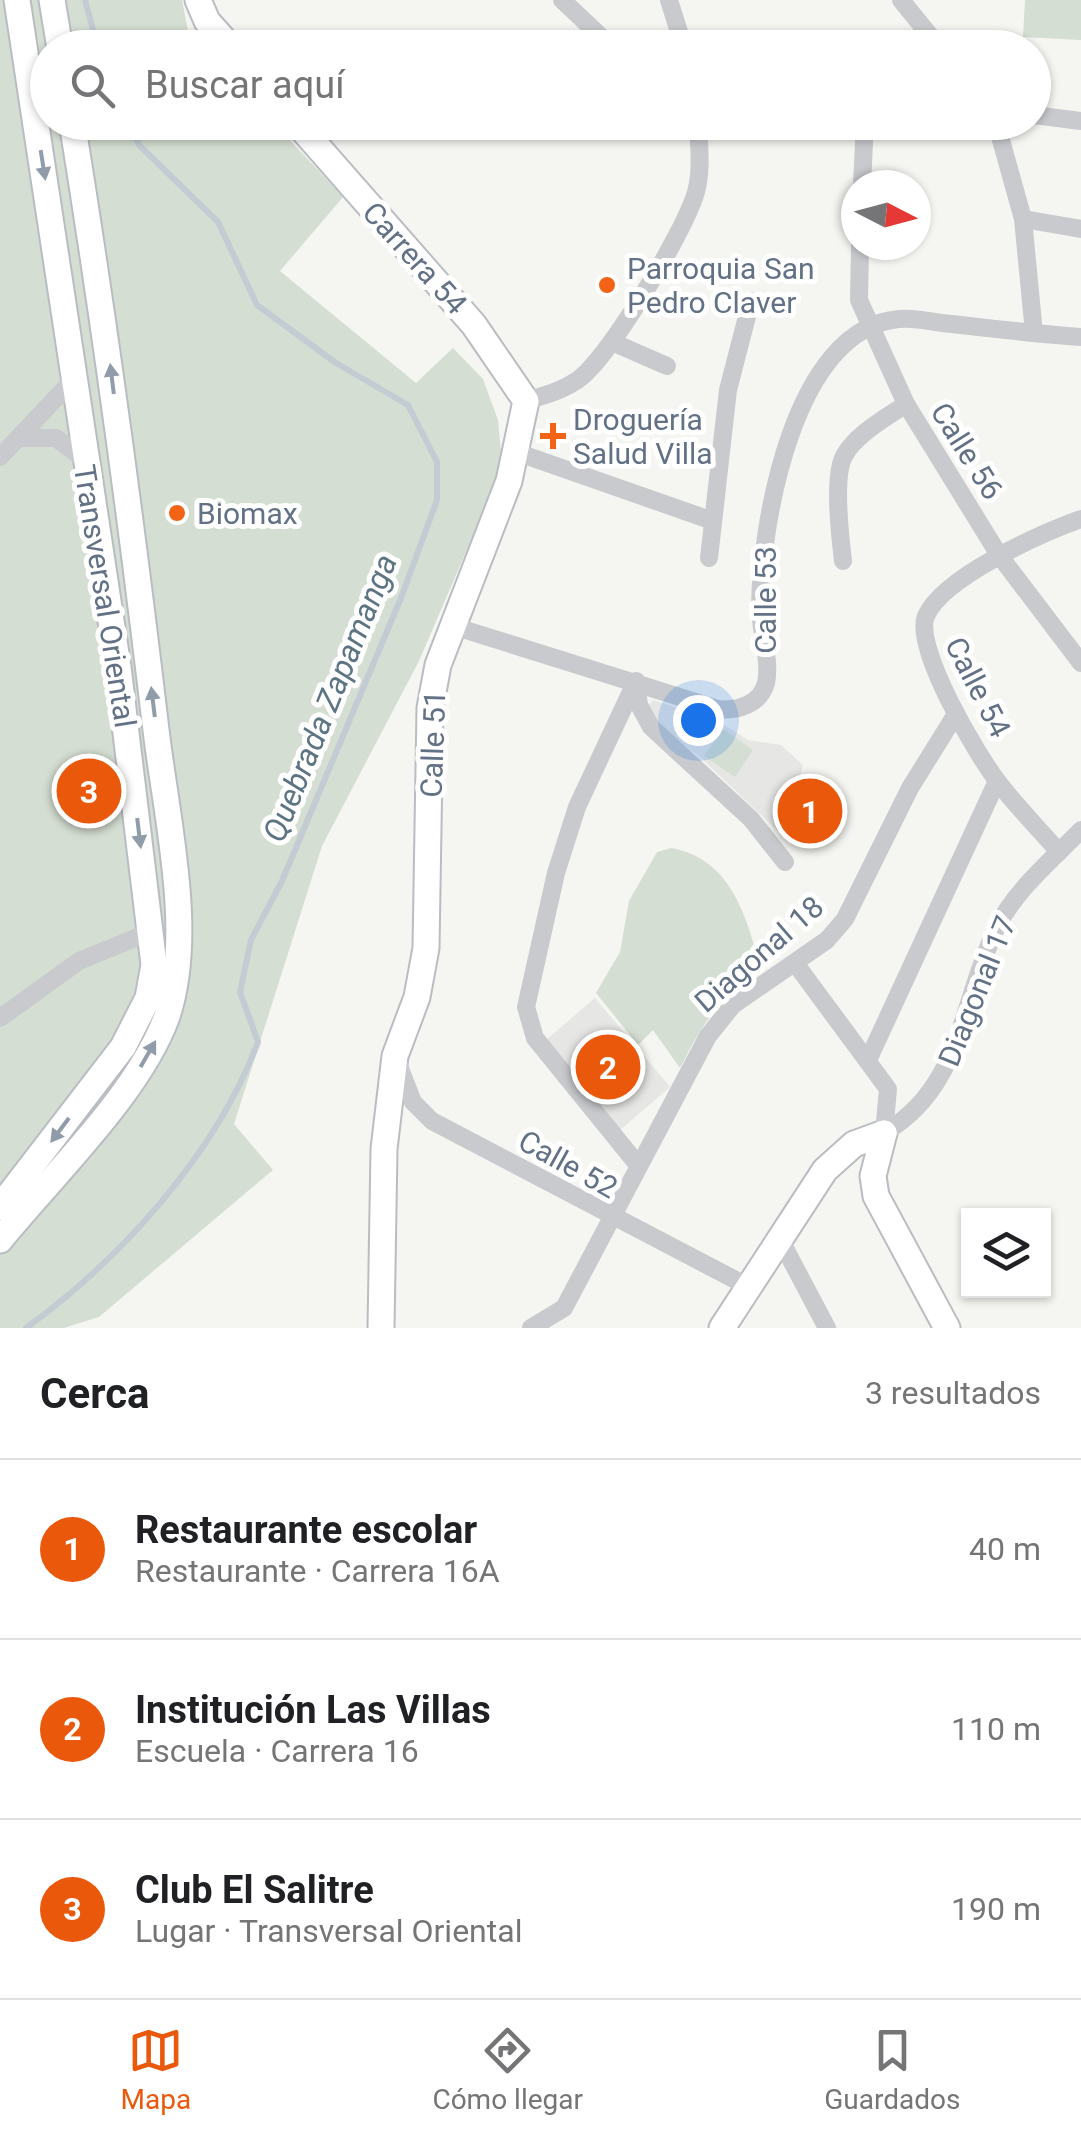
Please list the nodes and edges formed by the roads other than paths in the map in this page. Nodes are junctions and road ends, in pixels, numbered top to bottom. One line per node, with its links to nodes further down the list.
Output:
1 (17, 0): 12 (main road, Transversal Oriental, one-way to 12)
2 (52, 0): 7 (main road)
3 (198, 0): 8 (main road)
4 (562, 0): 9 (street)
5 (669, 0): 10 (street)
6 (900, 0): 11 (street)
7 (57, 30)
8 (215, 30)
9 (594, 30)
10 (678, 30)
11 (925, 30)
12 (30, 85)
13 (1051, 117): 14 (street)
14 (1081, 121)
15 (38, 140): 31 (main road, Transversal Oriental, one-way to 31)
16 (75, 140): 60 (main road, Transversal Oriental, one-way to 16)
17 (312, 140): 32 (main road, Carrera 54)
18 (699, 140): 29 (street)
19 (863, 140): 21 (street)
20 (1001, 140): 22 (street)
21 (862, 170)
22 (1023, 220): 23 (street); 27 (street)
23 (1081, 228)
24 (860, 260): 26 (street, Calle 56)
25 (752, 300): 39 (street)
26 (868, 330): 27 (street); 33 (street, Calle 56); 45 (street, Calle 53)
27 (1034, 333): 28 (street)
28 (1081, 337)
29 (612, 342): 30 (street); 32 (street)
30 (667, 366)
31 (75, 378): 34 (street); 37 (main road, Transversal Oriental)
32 (526, 401): 35 (main road, Calle 51)
33 (906, 404): 40 (street, Calle 56); 42 (street)
34 (21, 438): 36 (street); 37 (street)
35 (516, 452): 39 (street); 43 (main road, Calle 51)
36 (0, 458)
37 (84, 460): 51 (main road, Transversal Oriental, one-way to 51)
38 (1081, 518): 40 (street, Calle 54)
39 (713, 520): 41 (street)
40 (999, 555): 44 (street, Calle 56); 46 (street, Calle 54)
41 (709, 558)
42 (843, 561)
43 (453, 626): 45 (street, Calle 53); 54 (main road, Calle 51)
44 (1081, 663)
45 (636, 681): 50 (street); 57 (street)
46 (956, 714): 47 (street, Calle 54); 52 (street, Diagonal 18)
47 (996, 781): 49 (street, Calle 54); 55 (street)
48 (1081, 830): 49 (street, Diagonal 17)
49 (1059, 852): 56 (street, Diagonal 17)
50 (784, 862)
51 (152, 931): 53 (street); 58 (main road, Transversal Oriental, one-way to 58)
52 (796, 963): 55 (street); 57 (street, Diagonal 18)
53 (0, 1018)
54 (395, 1056): 59 (street, Calle 52); 63 (main road, Calle 51)
55 (868, 1058): 56 (street)
56 (884, 1133): 61 (main road, Diagonal 17); 67 (main road)
57 (638, 1165): 59 (street, Diagonal 18)
58 (0, 1207)
59 (614, 1220): 62 (street, Calle 52); 64 (street, Diagonal 18)
60 (0, 1240)
61 (780, 1240): 62 (main road, Diagonal 17); 66 (street)
62 (748, 1286): 65 (main road, Diagonal 17)
63 (381, 1328)
64 (531, 1328)
65 (722, 1328)
66 (827, 1328)
67 (947, 1328)

